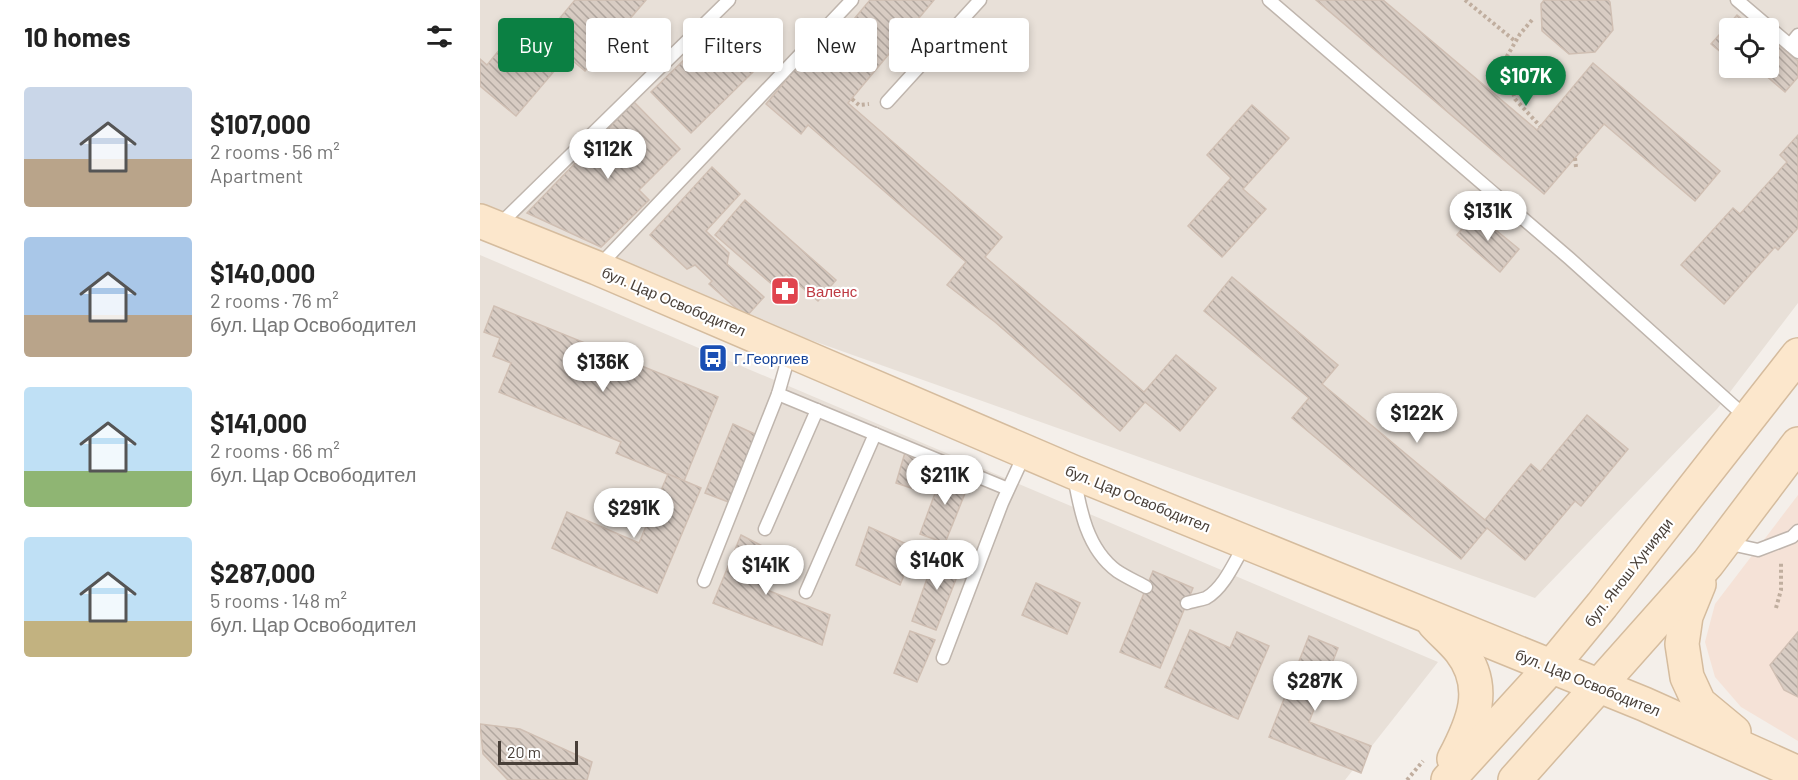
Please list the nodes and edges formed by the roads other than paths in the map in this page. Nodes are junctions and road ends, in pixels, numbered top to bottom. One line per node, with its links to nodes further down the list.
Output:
1 (729, 0): 8 (lane)
2 (852, 0): 9 (lane)
3 (980, 0): 7 (lane)
4 (1269, 0): 14 (lane)
5 (1737, 0): 6 (lane)
6 (1795, 44)
7 (887, 102)
8 (489, 224): 9 (main road, бул. Цар Освободител)
9 (597, 268): 10 (main road, бул. Цар Освободител)
10 (790, 351): 12 (lane); 17 (main road, бул. Цар Освободител)
11 (1798, 356): 14 (main road, бул. Янош Хунияди)
12 (778, 394): 13 (lane); 24 (lane)
13 (816, 410): 15 (lane); 20 (lane)
14 (1748, 419): 30 (main road, бул. Янош Хунияди)
15 (875, 434): 19 (lane); 26 (lane)
16 (1798, 444): 23 (main road)
17 (1026, 452): 18 (main road, бул. Цар Освободител); 19 (lane)
18 (1073, 471): 22 (main road, бул. Цар Освободител); 25 (lane)
19 (1008, 489): 29 (lane)
20 (765, 529)
21 (1798, 531): 23 (lane)
22 (1246, 542): 27 (lane); 28 (main road, бул. Цар Освободител)
23 (1716, 553): 31 (main road); 32 (main road)
24 (704, 581)
25 (1146, 587)
26 (806, 592)
27 (1187, 603)
28 (1428, 618): 30 (main road, бул. Цар Освободител); 34 (main road)
29 (943, 658)
30 (1551, 667): 31 (main road, бул. Цар Освободител); 35 (main road, бул. Янош Хунияди)
31 (1600, 686): 32 (main road, бул. Цар Освободител); 36 (main road)
32 (1761, 755): 33 (main road, бул. Цар Освободител)
33 (1798, 773)
34 (1442, 780)
35 (1448, 780)
36 (1515, 780)

